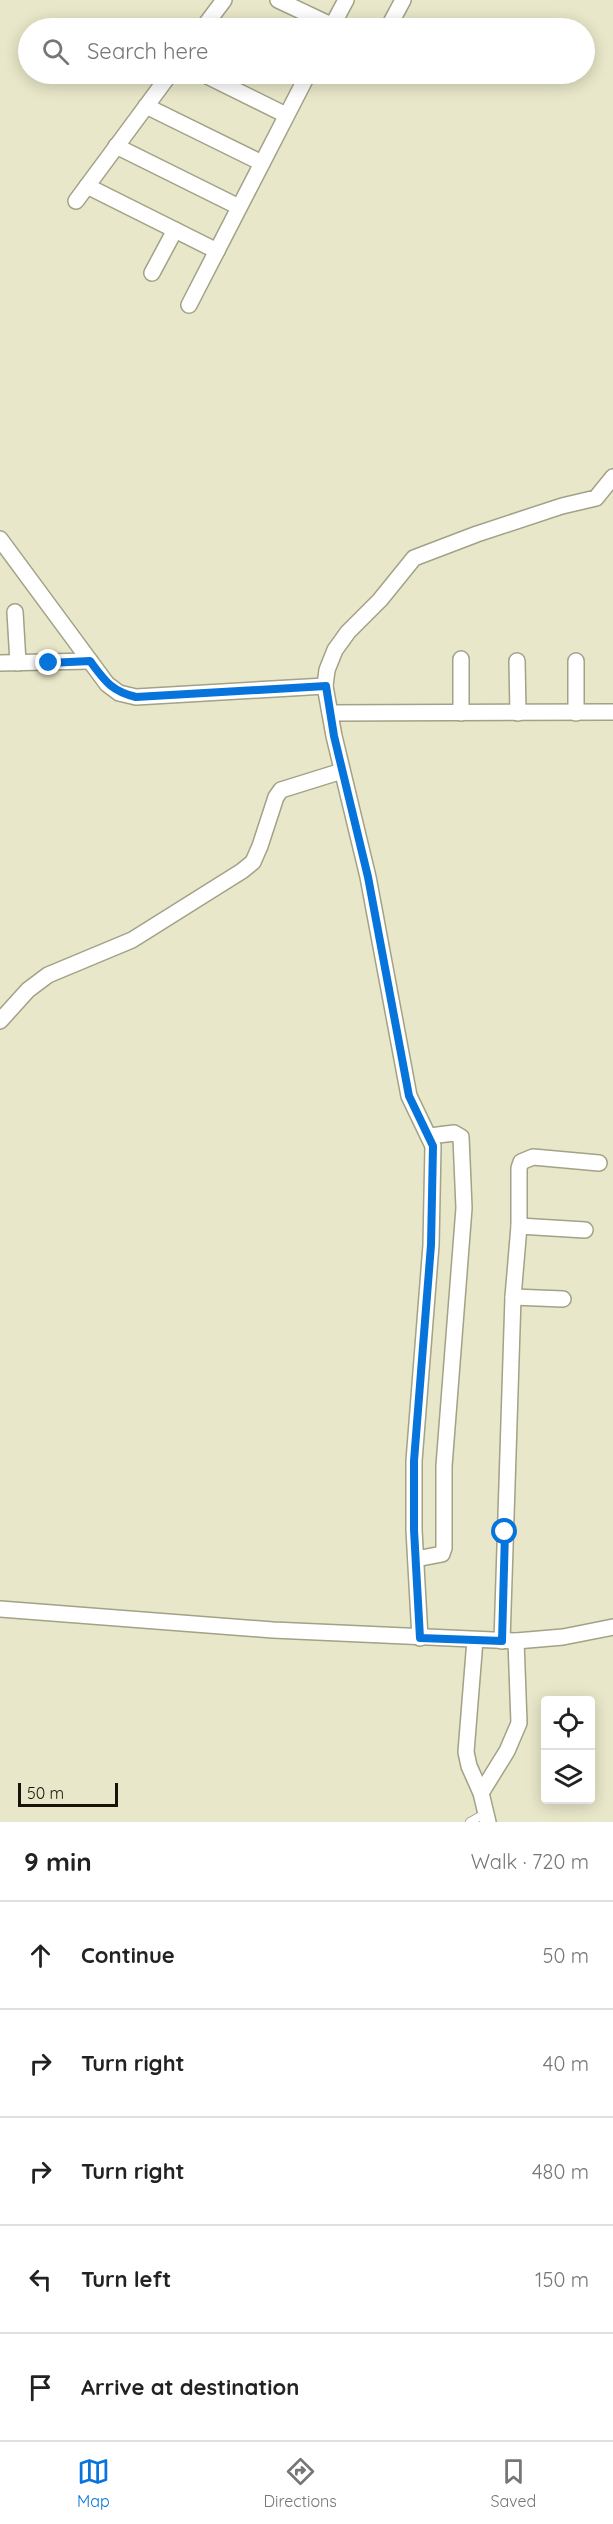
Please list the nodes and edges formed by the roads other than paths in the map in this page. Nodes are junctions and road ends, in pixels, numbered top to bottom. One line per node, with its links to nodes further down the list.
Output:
1 (224, 0): 5 (street)
2 (278, 0): 6 (street)
3 (346, 0): 7 (street)
4 (403, 0): 8 (street)
5 (214, 18)
6 (314, 18)
7 (337, 18)
8 (393, 18)
9 (162, 84): 12 (street)
10 (223, 84): 13 (street)
11 (303, 84): 13 (street)
12 (146, 106): 14 (street); 15 (street)
13 (286, 116): 15 (street)
14 (116, 146): 16 (street); 18 (street)
15 (262, 163): 18 (street)
16 (87, 186): 17 (street); 19 (street)
17 (76, 201)
18 (239, 207): 20 (street)
19 (175, 230): 20 (street); 21 (street)
20 (217, 251): 22 (street)
21 (152, 273)
22 (189, 305)
23 (613, 477): 32 (street)
24 (0, 539): 27 (street)
25 (15, 612): 31 (street)
26 (460, 659): 35 (street)
27 (90, 661): 31 (street); 32 (street)
28 (517, 661): 36 (street)
29 (576, 661): 37 (street)
30 (0, 663): 31 (street)
31 (18, 663)
32 (326, 686): 34 (street)
33 (613, 712): 37 (street)
34 (330, 713): 35 (street); 38 (street)
35 (461, 713): 36 (street)
36 (518, 713): 37 (street)
37 (576, 713)
38 (342, 771): 39 (street); 40 (street)
39 (0, 1021)
40 (430, 1136): 46 (street); 46 (street)
41 (599, 1163): 42 (street)
42 (519, 1226): 43 (street); 44 (street)
43 (585, 1230)
44 (513, 1297): 45 (street); 51 (street)
45 (562, 1299)
46 (416, 1559): 49 (street)
47 (0, 1609): 49 (street)
48 (613, 1627): 51 (street)
49 (420, 1638): 50 (street)
50 (475, 1640): 51 (street); 52 (street)
51 (509, 1641): 52 (street)
52 (481, 1792): 53 (street)
53 (487, 1818): 54 (lane)
54 (470, 1822)

